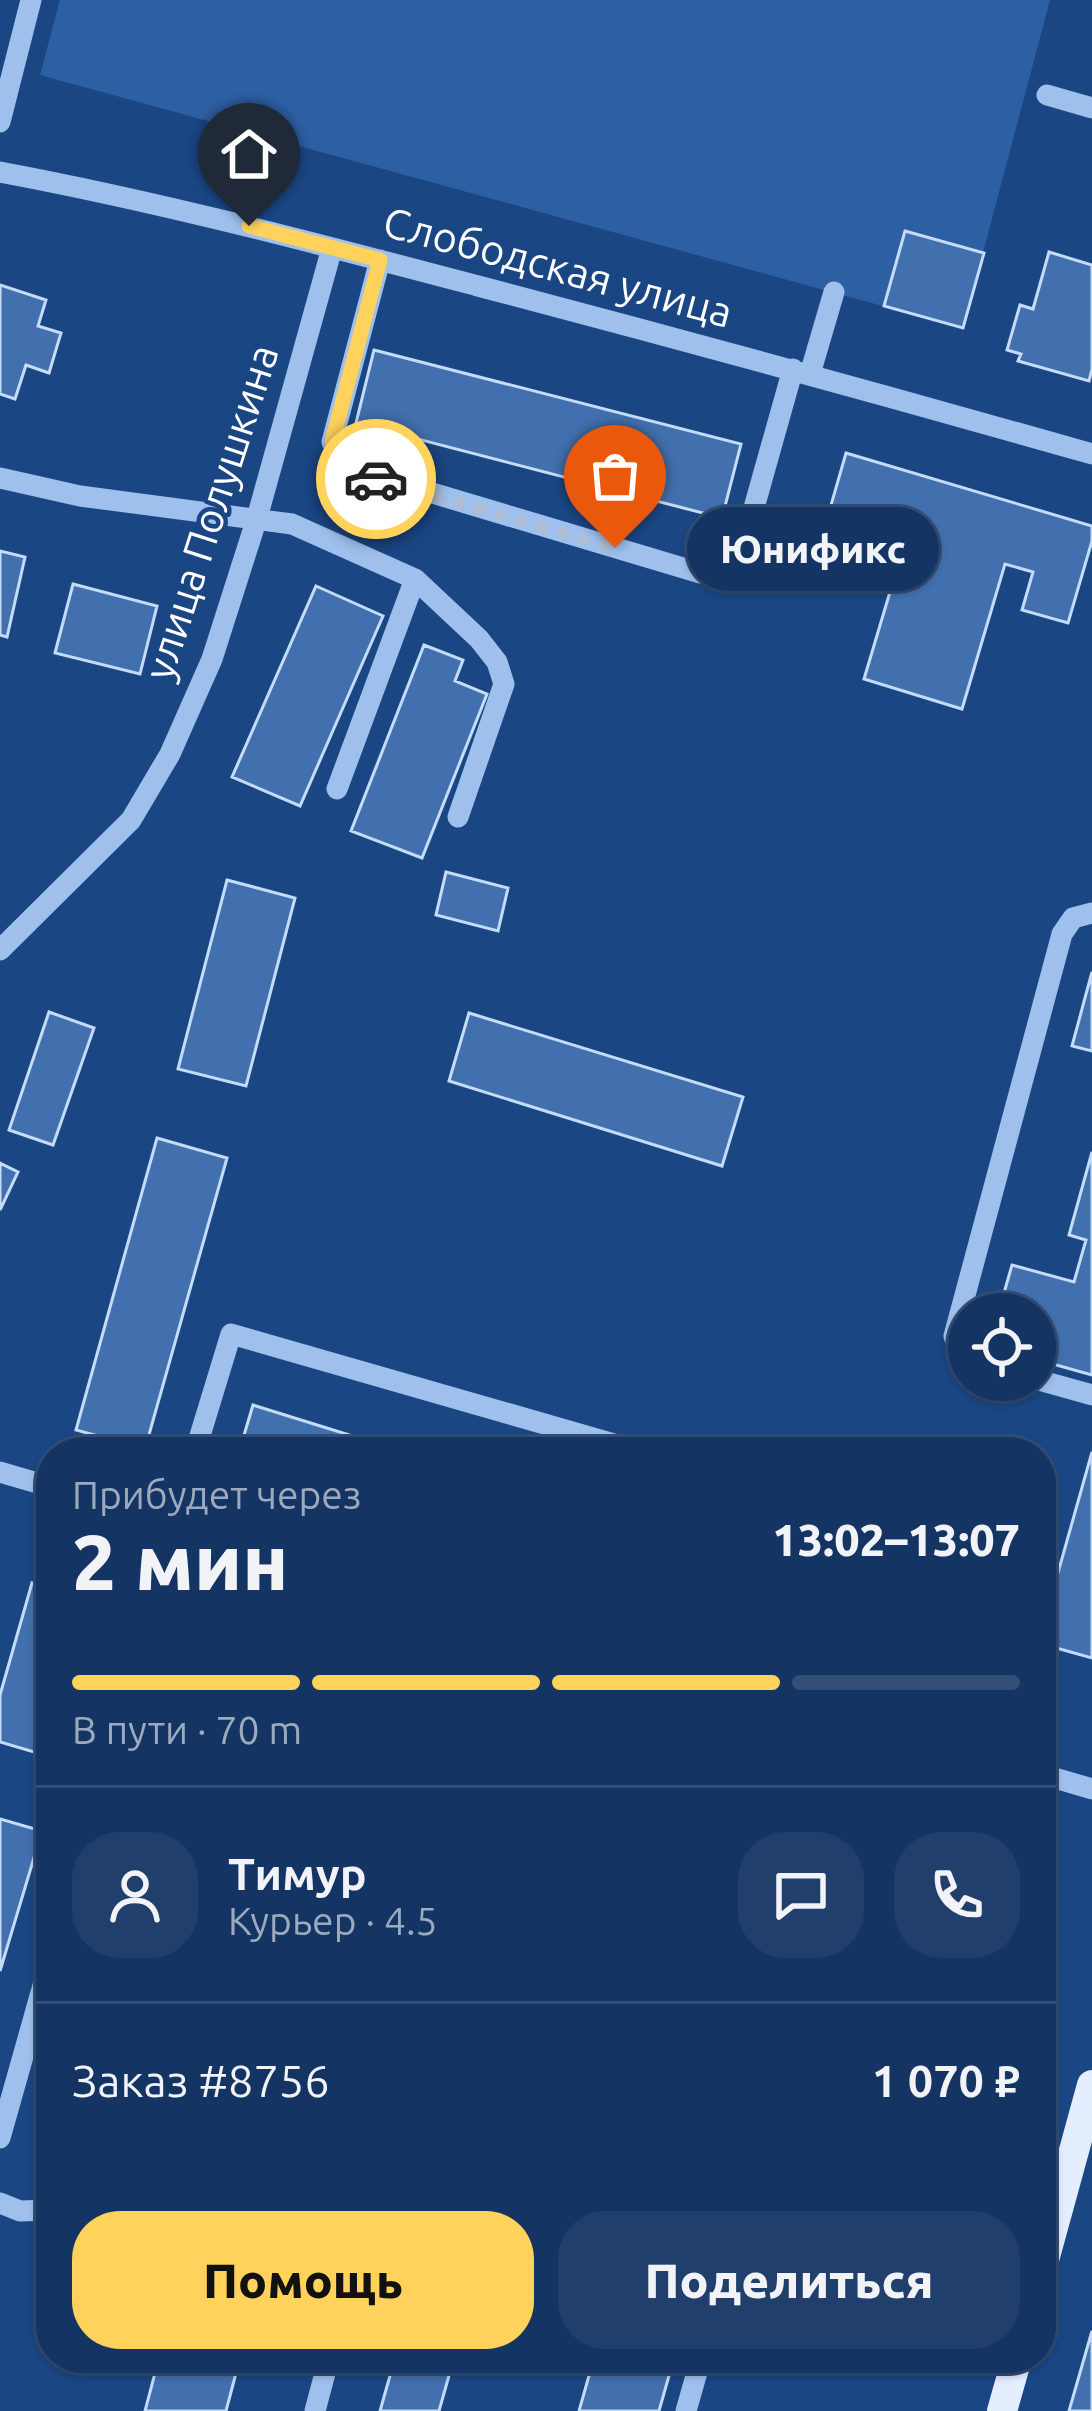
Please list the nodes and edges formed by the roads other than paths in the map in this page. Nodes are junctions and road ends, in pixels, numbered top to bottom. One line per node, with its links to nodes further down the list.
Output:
1 (31, 0): 4 (street)
2 (1047, 95): 3 (street)
3 (1092, 108)
4 (0, 122)
5 (0, 172): 6 (street, Слободская улица)
6 (332, 248): 7 (street, Слободская улица); 12 (street, улица Полушкина)
7 (380, 260): 9 (street, Слободская улица); 9 (street)
8 (834, 292): 9 (street)
9 (802, 372): 10 (street, Слободская улица)
10 (1092, 454)
11 (0, 478): 12 (street)
12 (257, 518): 13 (street); 17 (street, улица Полушкина)
13 (415, 579): 14 (street); 15 (street)
14 (337, 789)
15 (458, 817)
16 (1092, 913): 18 (street)
17 (0, 950)
18 (966, 1293)
19 (1056, 1385): 20 (street)
20 (1092, 1395)
21 (200, 1437): 22 (street)
22 (590, 1437)
23 (0, 1472): 24 (street)
24 (36, 1483)
25 (1056, 1778): 26 (street)
26 (1092, 1789)
27 (36, 2010): 29 (street)
28 (1092, 2085): 32 (main road)
29 (0, 2138)
30 (0, 2203): 31 (street)
31 (36, 2210)
32 (1056, 2216)
33 (325, 2373): 36 (street)
34 (697, 2373): 37 (street)
35 (1013, 2373): 38 (main road)
36 (315, 2411)
37 (686, 2411)
38 (1002, 2411)

